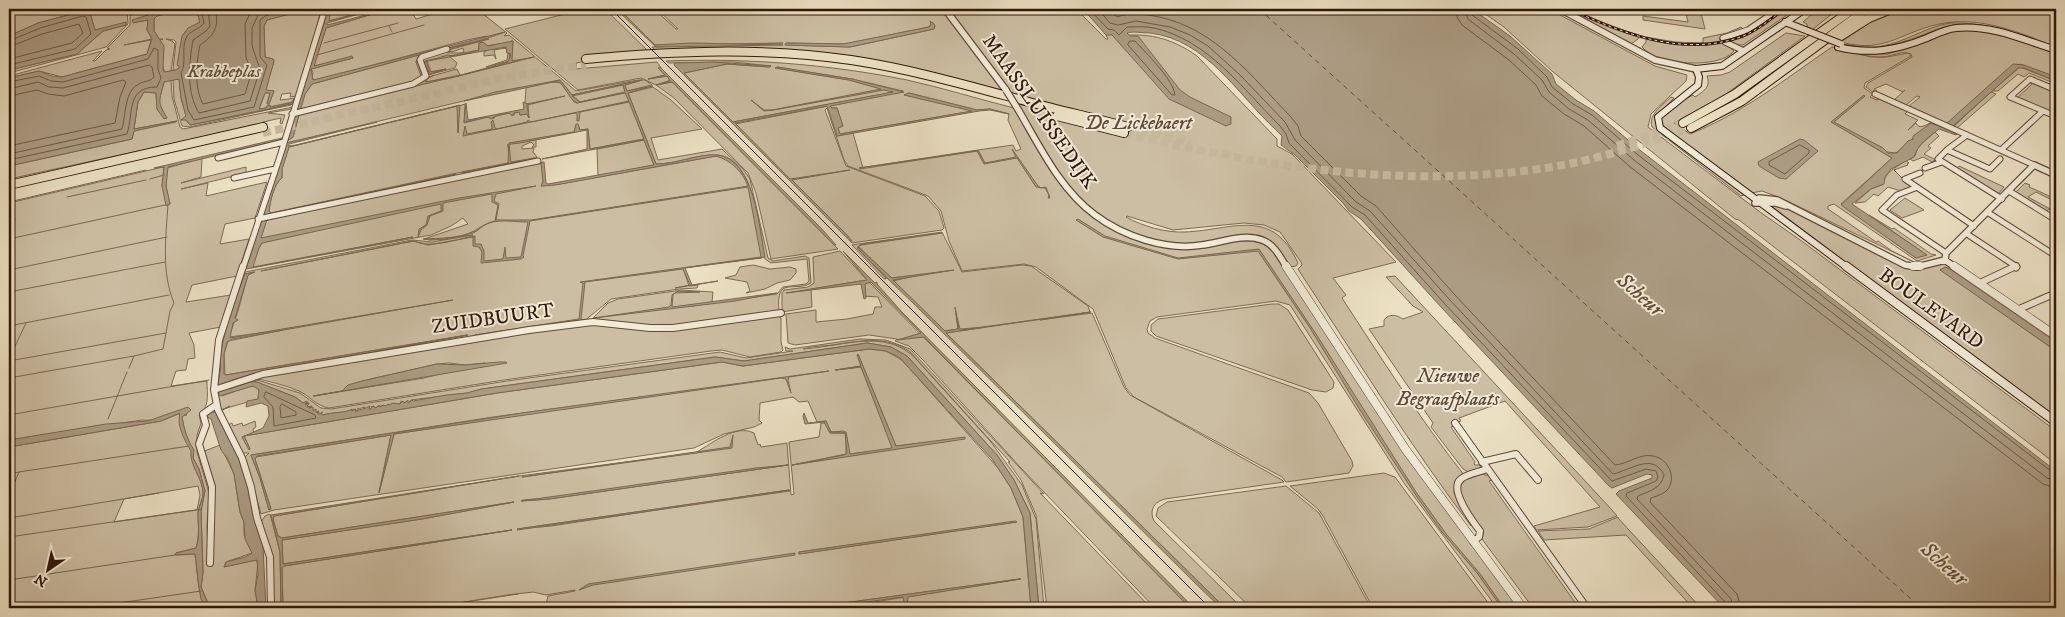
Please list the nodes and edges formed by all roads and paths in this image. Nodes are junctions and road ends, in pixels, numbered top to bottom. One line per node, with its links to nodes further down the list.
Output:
1 (325, 9): 25 (street)
2 (945, 9): 68 (street, MAASSLUISSEDIJK, bridge)
3 (1560, 9): 20 (street)
4 (1779, 9): 16 (street)
5 (1797, 9): 13 (main road)
6 (1805, 9): 13 (main road)
7 (1842, 9): 14 (highway)
8 (1853, 9): 14 (highway)
9 (1867, 9): 17 (highway)
10 (1890, 9): 17 (highway)
11 (2045, 9): 12 (highway)
12 (2056, 12)
13 (1783, 22): 16 (main road); 18 (main road, bridge)
14 (1823, 30): 26 (highway)
15 (447, 50): 25 (street)
16 (1742, 50): 20 (main road)
17 (1811, 50): 27 (highway)
18 (2056, 50)
19 (586, 62): 28 (highway)
20 (1693, 67): 48 (main road, BOULEVARD)
21 (2056, 90): 23 (street)
22 (1875, 94): 29 (street)
23 (2043, 111): 24 (street); 32 (street)
24 (2056, 112)
25 (292, 114): 30 (street)
26 (1683, 123)
27 (1691, 128)
28 (1126, 130)
29 (1967, 135): 31 (street); 32 (street)
30 (284, 142): 33 (street); 39 (street)
31 (1946, 150): 34 (street); 36 (street)
32 (2001, 150): 37 (street)
33 (218, 158)
34 (2000, 159)
35 (538, 161): 50 (street)
36 (1942, 162): 38 (street); 47 (street)
37 (2034, 165): 41 (street); 46 (street)
38 (1925, 168)
39 (275, 169): 42 (street); 50 (street)
40 (1920, 173): 44 (street)
41 (2056, 175)
42 (234, 178)
43 (9, 185): 45 (highway)
44 (1916, 188): 52 (street); 55 (street)
45 (9, 191)
46 (2009, 191): 47 (street); 51 (street)
47 (2002, 199): 49 (street)
48 (1758, 201): 55 (street); 63 (main road, BOULEVARD)
49 (1987, 212): 52 (street); 54 (street)
50 (258, 219): 61 (street)
51 (2056, 220)
52 (1974, 226): 53 (street)
53 (1967, 234): 55 (street); 56 (street)
54 (2056, 256)
55 (1945, 257): 56 (street)
56 (1980, 283): 58 (street)
57 (2056, 292): 58 (street)
58 (2017, 310): 60 (street)
59 (781, 313): 61 (street, ZUIDBUURT)
60 (2056, 336)
61 (215, 390): 62 (street)
62 (218, 409): 69 (street); 70 (street)
63 (2056, 422)
64 (1455, 423): 65 (street)
65 (1482, 462): 66 (street); 67 (street)
66 (1488, 469): 68 (street); 72 (street)
67 (1538, 480)
68 (1470, 537): 71 (street, MAASSLUISSEDIJK)
69 (210, 563)
70 (270, 608)
71 (1523, 608)
72 (1587, 608)

